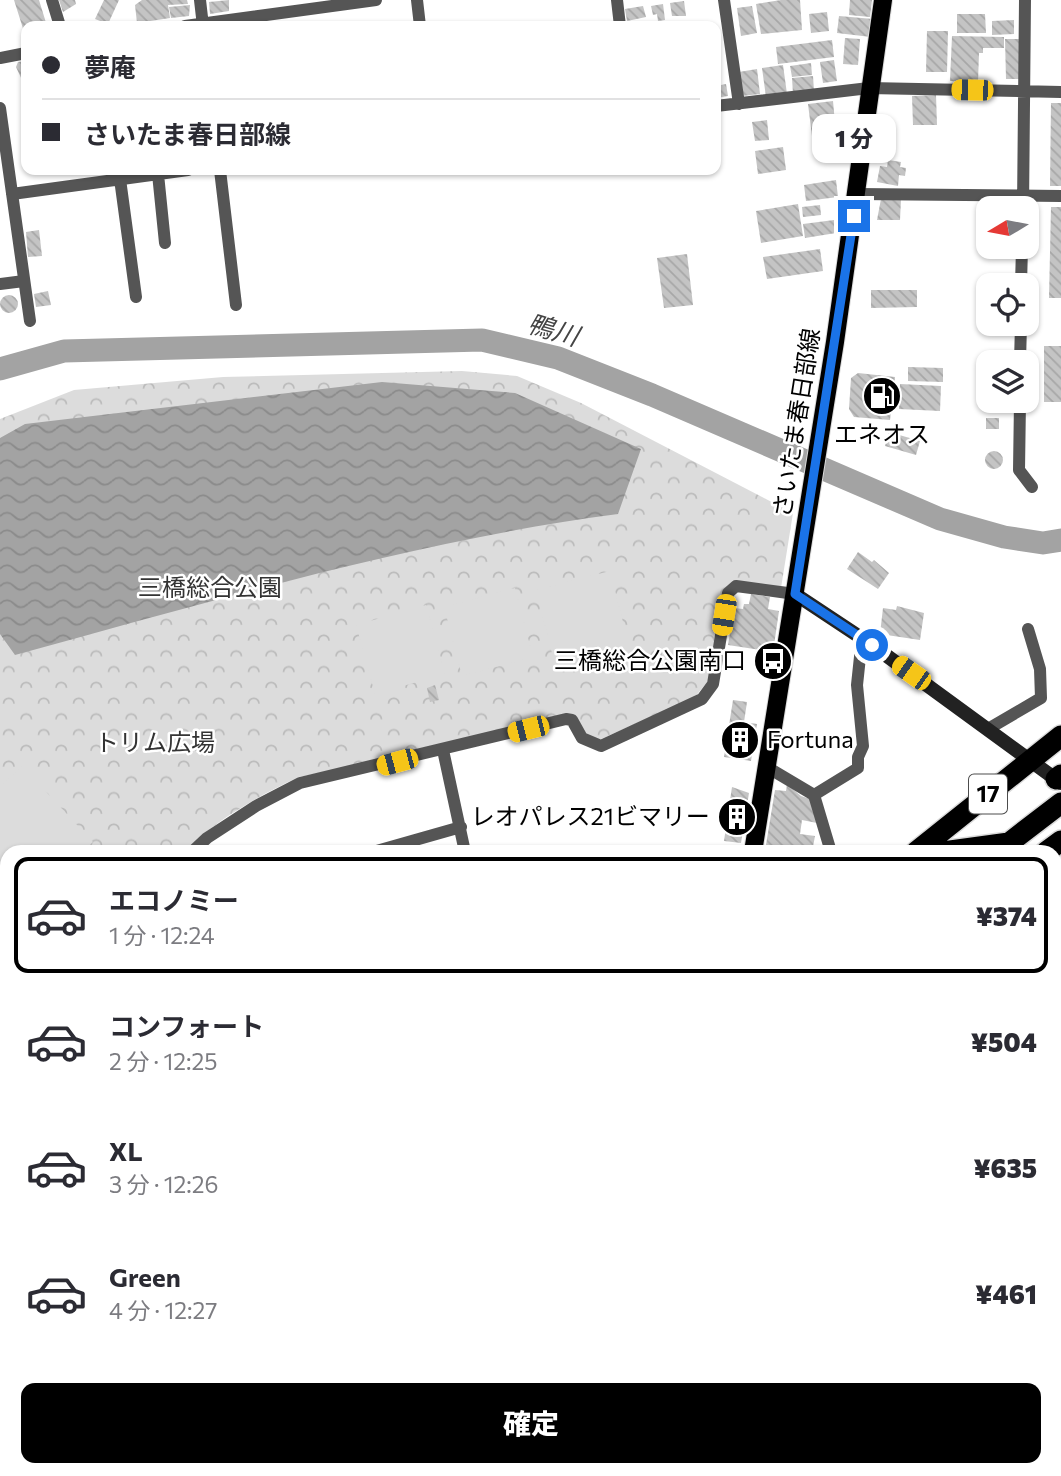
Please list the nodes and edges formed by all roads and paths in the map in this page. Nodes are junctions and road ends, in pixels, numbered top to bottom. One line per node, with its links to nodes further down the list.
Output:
1 (52, 0): 9 (street)
2 (200, 0): 10 (street)
3 (376, 0): 11 (street)
4 (417, 0): 12 (street)
5 (617, 0): 13 (street)
6 (724, 0): 19 (street)
7 (883, 0): 16 (main road, さいたま春日部線)
8 (1025, 0): 17 (street)
9 (58, 21)
10 (202, 21)
11 (230, 21)
12 (420, 21)
13 (619, 21)
14 (21, 54): 15 (street)
15 (0, 58)
16 (869, 88): 17 (street); 19 (street); 27 (main road, さいたま春日部線)
17 (1024, 91): 18 (street); 28 (street)
18 (1061, 92)
19 (739, 104): 20 (street)
20 (721, 106)
21 (0, 108): 26 (street)
22 (150, 175): 25 (street)
23 (158, 175): 32 (street)
24 (221, 175): 36 (street)
25 (120, 179): 26 (street); 35 (street)
26 (12, 194): 33 (street)
27 (857, 194): 31 (street); 40 (main road, さいたま春日部線)
28 (1023, 196)
29 (1061, 196): 30 (street)
30 (1040, 199)
31 (976, 200)
32 (165, 243)
33 (24, 281): 34 (street); 37 (street)
34 (0, 284)
35 (136, 297)
36 (236, 305)
37 (30, 321)
38 (1020, 413): 39 (street)
39 (1031, 487)
40 (795, 594): 42 (street); 45 (street); 47 (main road, さいたま春日部線)
41 (1028, 629): 43 (street)
42 (862, 639): 43 (street); 49 (street)
43 (988, 729): 46 (street)
44 (1061, 736): 46 (highway, 17)
45 (443, 750): 51 (street); 52 (street)
46 (1029, 760): 48 (street); 57 (highway, 17)
47 (766, 767): 49 (street); 55 (main road, さいたま春日部線)
48 (1059, 779)
49 (814, 795): 56 (street)
50 (1061, 803): 58 (highway)
51 (461, 827): 53 (street); 54 (street)
52 (204, 845)
53 (398, 845)
54 (464, 845)
55 (753, 845)
56 (829, 845)
57 (925, 845)
58 (994, 845)

